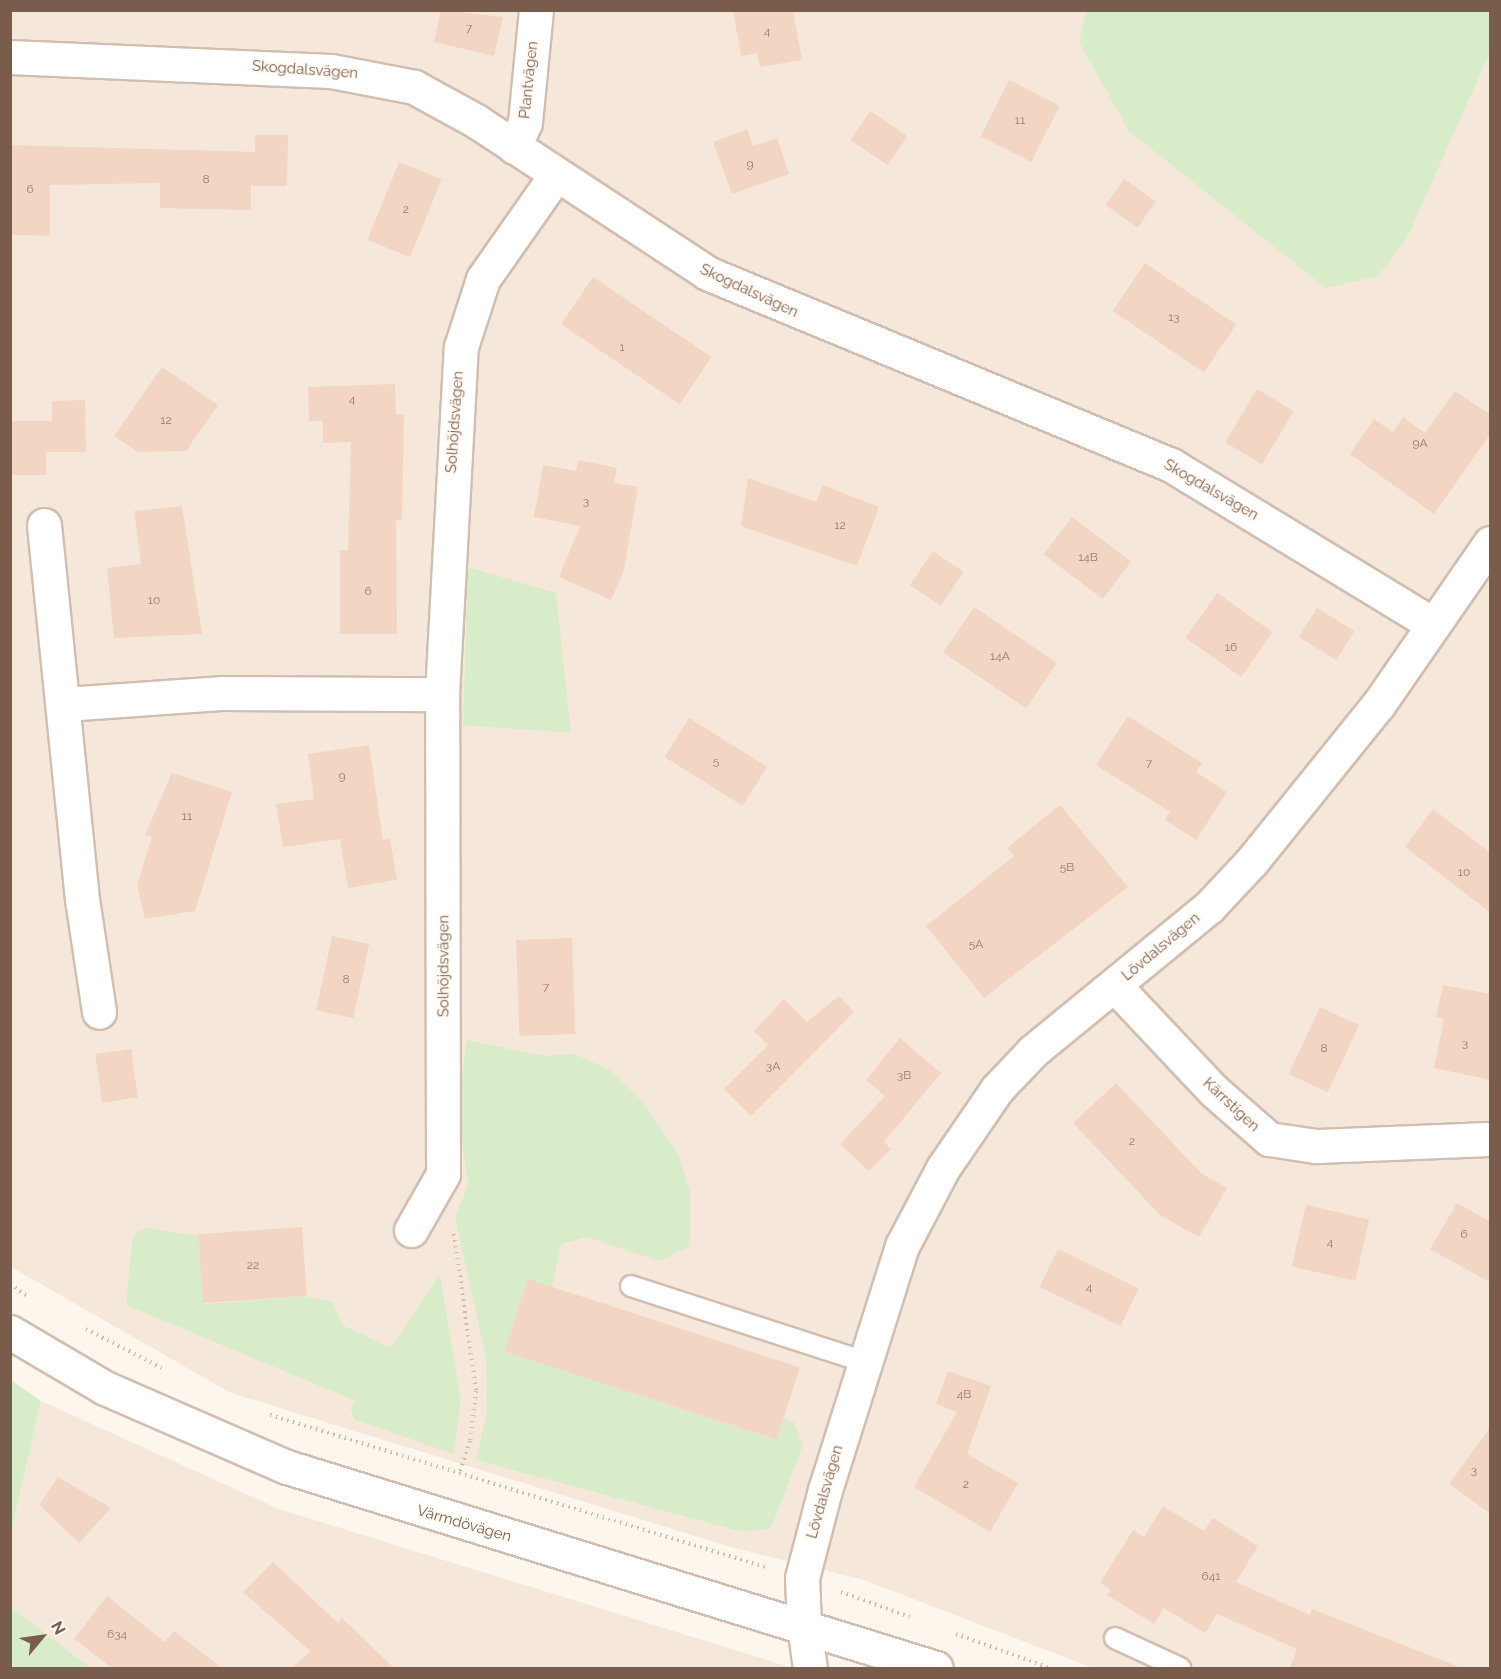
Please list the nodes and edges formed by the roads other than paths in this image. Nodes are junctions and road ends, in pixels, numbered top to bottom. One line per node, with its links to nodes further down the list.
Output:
1 (536, 10): 3 (street, Plantvägen)
2 (10, 57): 3 (street, Skogdalsvägen)
3 (514, 147): 4 (street, Skogdalsvägen)
4 (555, 176): 7 (street, Skogdalsvägen); 8 (street, Solhöjdsvägen)
5 (44, 525): 9 (street)
6 (1491, 543): 7 (street, Lövdalsvägen)
7 (1433, 624): 10 (street, Lövdalsvägen)
8 (442, 694): 9 (street); 13 (street, Solhöjdsvägen)
9 (65, 704): 11 (street)
10 (1115, 986): 12 (street, Kärrstigen); 16 (street, Lövdalsvägen)
11 (99, 1012)
12 (1491, 1139)
13 (411, 1230)
14 (631, 1286): 16 (lane)
15 (10, 1332): 17 (street, Värmdövägen)
16 (865, 1362): 17 (street, Lövdalsvägen)
17 (804, 1625): 19 (street, Lövdalsvägen); 20 (street, Värmdövägen)
18 (1115, 1638): 21 (lane)
19 (810, 1668)
20 (936, 1668)
21 (1180, 1668)

